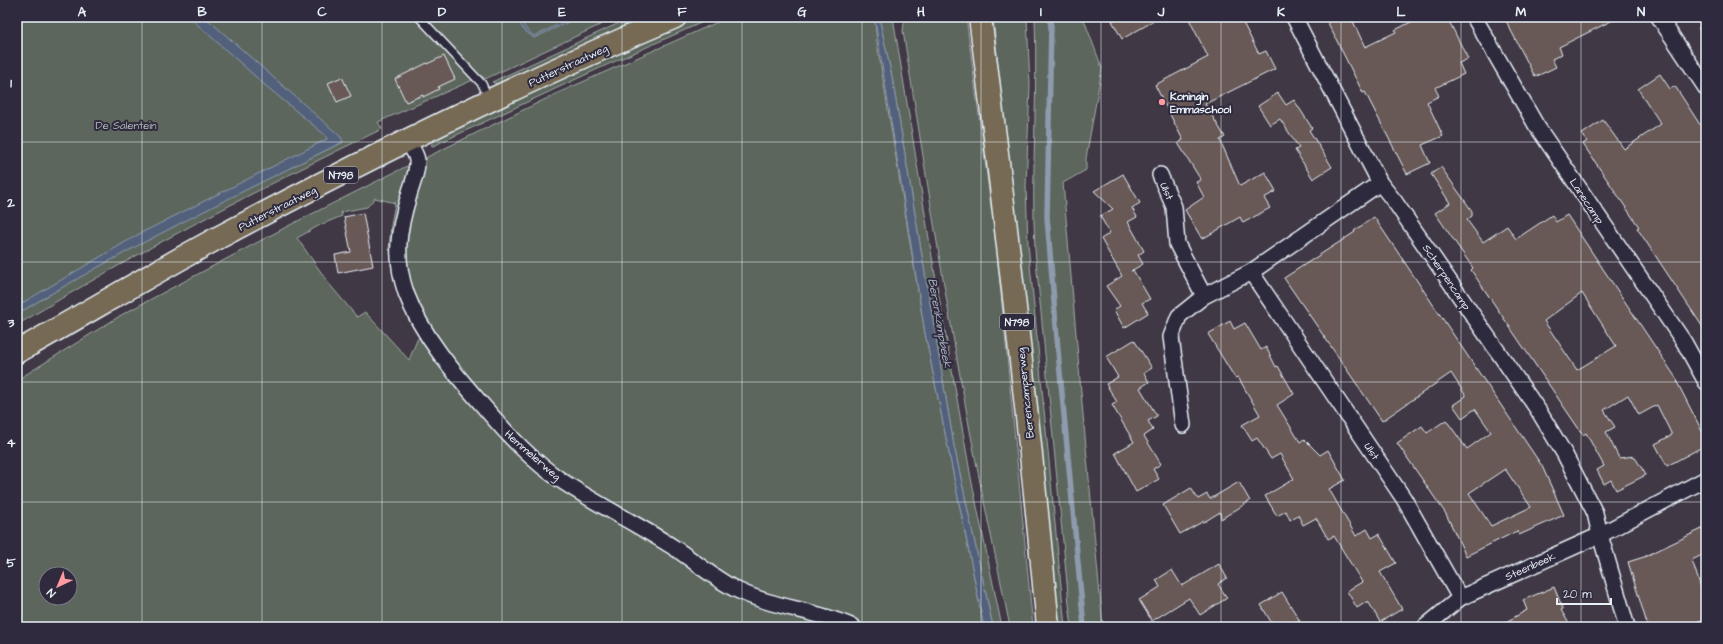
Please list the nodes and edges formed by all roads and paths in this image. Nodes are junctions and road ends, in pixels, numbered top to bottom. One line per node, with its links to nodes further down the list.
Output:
1 (419, 17): 8 (lane)
2 (675, 17): 8 (main road, Putterstraatweg / N798)
3 (980, 17): 21 (main road, Berencamperweg / N798)
4 (1294, 17): 11 (street, Scherpencamp)
5 (1474, 17): 15 (street, Lanecamp)
6 (1659, 17): 7 (street)
7 (1706, 88)
8 (490, 101): 9 (main road, Putterstraatweg / N798)
9 (407, 140): 14 (main road, Putterstraatweg / N798); 20 (street, Hemmelerweg)
10 (1160, 175): 13 (street, Ulst)
11 (1380, 183): 12 (street); 18 (street, Scherpencamp)
12 (1251, 272): 13 (street); 19 (street, Ulst)
13 (1204, 296): 16 (street)
14 (17, 352)
15 (1706, 382)
16 (1183, 424)
17 (1706, 479): 18 (street, Steenbeek)
18 (1600, 535): 19 (street, Steenbeek); 23 (street)
19 (1460, 598): 22 (street)
20 (853, 627)
21 (1048, 627)
22 (1426, 627)
23 (1627, 627)

